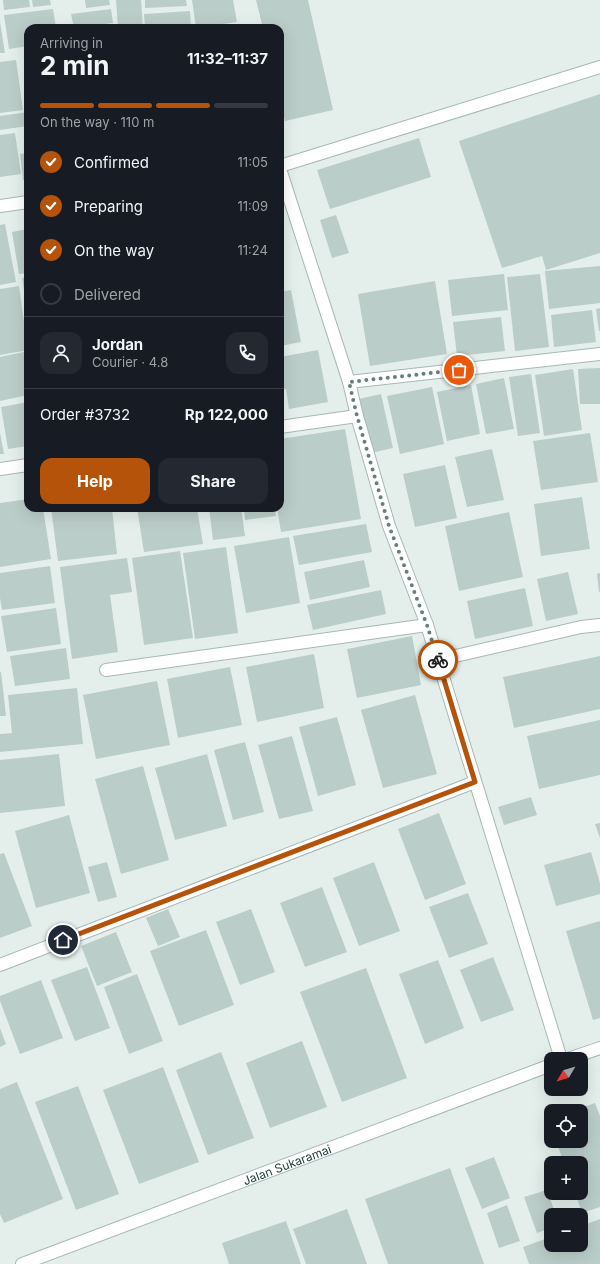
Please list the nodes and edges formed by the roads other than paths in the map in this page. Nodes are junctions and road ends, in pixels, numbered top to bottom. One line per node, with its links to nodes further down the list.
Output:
1 (600, 67): 2 (street)
2 (284, 165)
3 (284, 181): 7 (street)
4 (24, 203): 5 (street)
5 (0, 206)
6 (600, 354): 7 (street)
7 (349, 382): 8 (street)
8 (357, 416): 9 (street); 13 (street)
9 (284, 426)
10 (24, 466): 11 (street)
11 (0, 469)
12 (600, 624): 14 (street)
13 (427, 625): 14 (street); 15 (street)
14 (438, 660): 16 (street)
15 (106, 670)
16 (475, 782): 17 (street); 19 (street)
17 (0, 965)
18 (600, 1048): 20 (street)
19 (559, 1052)
20 (588, 1052)
21 (544, 1068): 22 (street, Jalan Sukaramai)
22 (22, 1264)

